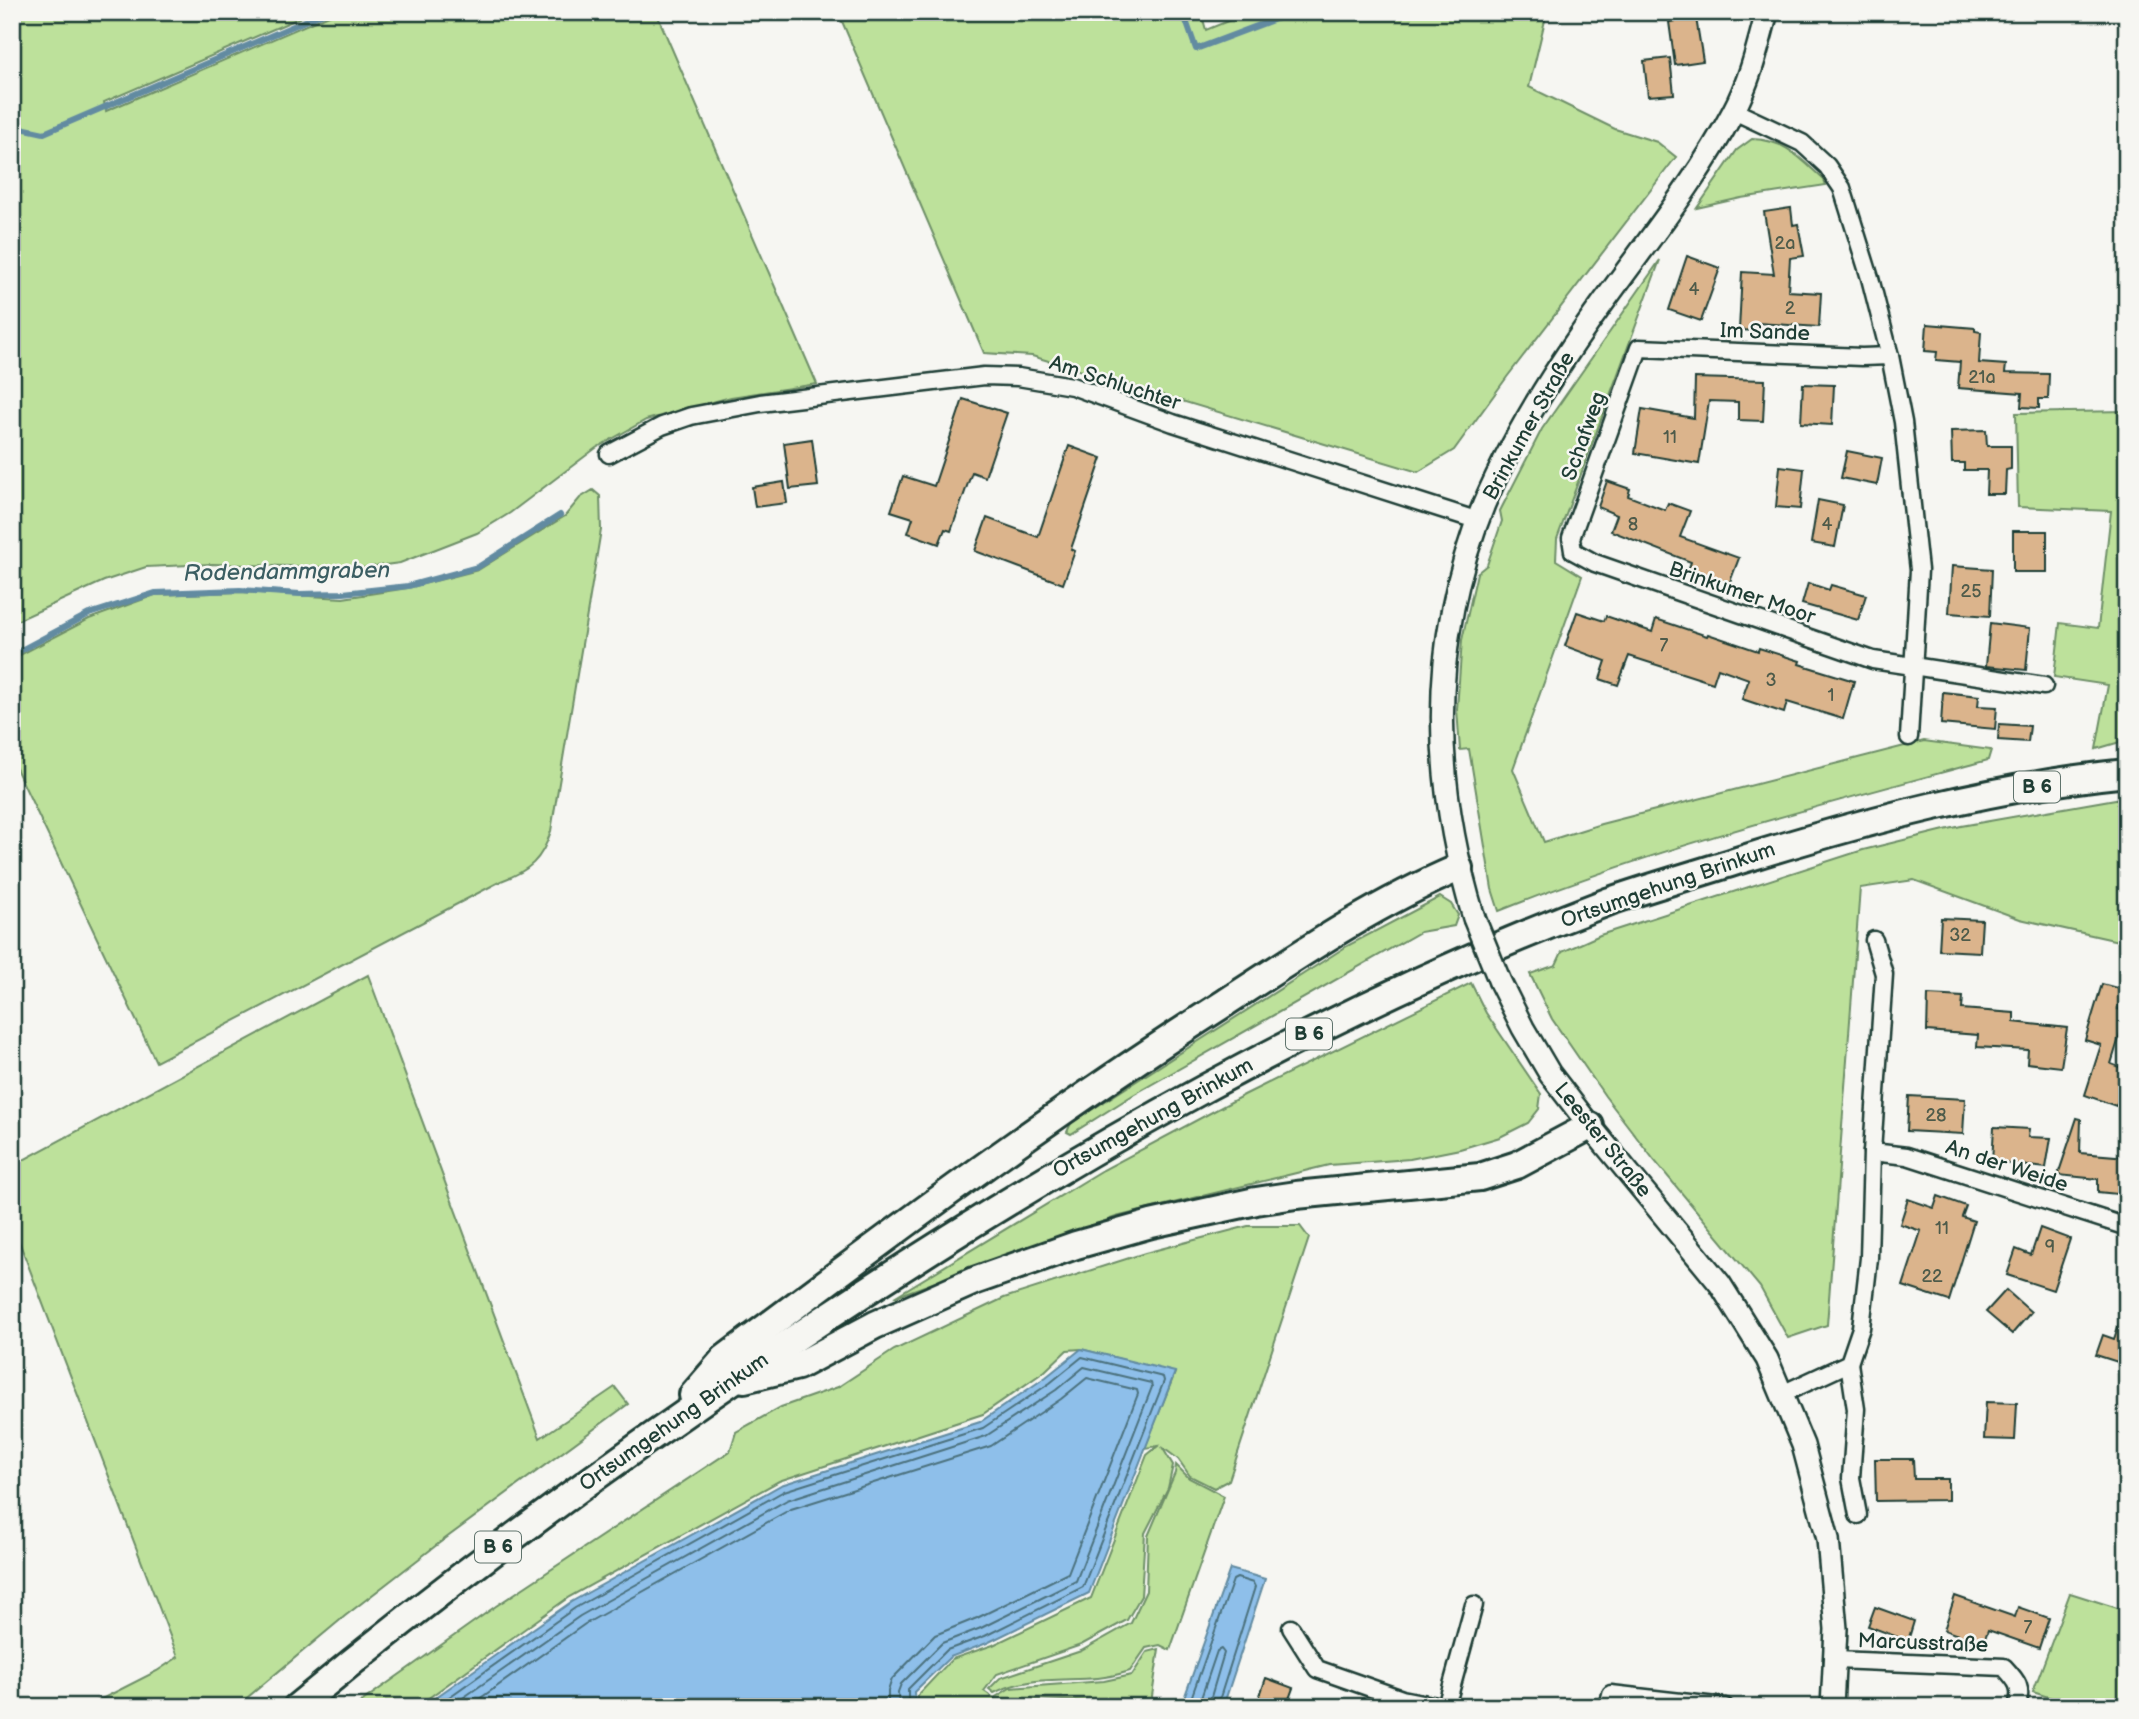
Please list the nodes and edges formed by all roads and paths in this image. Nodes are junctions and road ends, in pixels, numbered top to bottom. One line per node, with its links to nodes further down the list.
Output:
1 (1767, 12): 2 (street, Brinkumer Straße)
2 (1734, 111): 4 (street); 6 (street, Brinkumer Straße)
3 (1639, 348): 4 (street, Im Sande); 7 (street, Schafweg)
4 (1890, 356): 8 (street)
5 (609, 454): 6 (street, Am Schluchter)
6 (1479, 521): 12 (street, Brinkumer Straße)
7 (1571, 538): 8 (street, Brinkumer Moor)
8 (1914, 665): 9 (street); 10 (street)
9 (2044, 685)
10 (1909, 737)
11 (2127, 773): 18 (highway, Ortsumgehung Brinkum / B 6)
12 (1459, 868): 14 (street, Leester Straße, bridge); 20 (highway, B 6)
13 (1874, 940): 15 (street)
14 (1590, 1126): 18 (highway, B 6); 19 (street, Leester Straße)
15 (1872, 1152): 16 (street, An der Weide); 17 (street)
16 (2127, 1227)
17 (1849, 1363): 19 (street); 21 (street)
18 (726, 1384): 20 (highway, Ortsumgehung Brinkum / B 6)
19 (1782, 1394): 24 (street, Leester Straße)
20 (669, 1423): 25 (highway, Ortsumgehung Brinkum / B 6)
21 (1858, 1515)
22 (1474, 1605): 26 (street)
23 (1292, 1628): 26 (street)
24 (1836, 1660): 29 (street, Leester Straße); 30 (street, Marcusstraße)
25 (297, 1707)
26 (1444, 1707)
27 (1608, 1707): 28 (street)
28 (1725, 1707)
29 (1832, 1707)
30 (2017, 1707)

